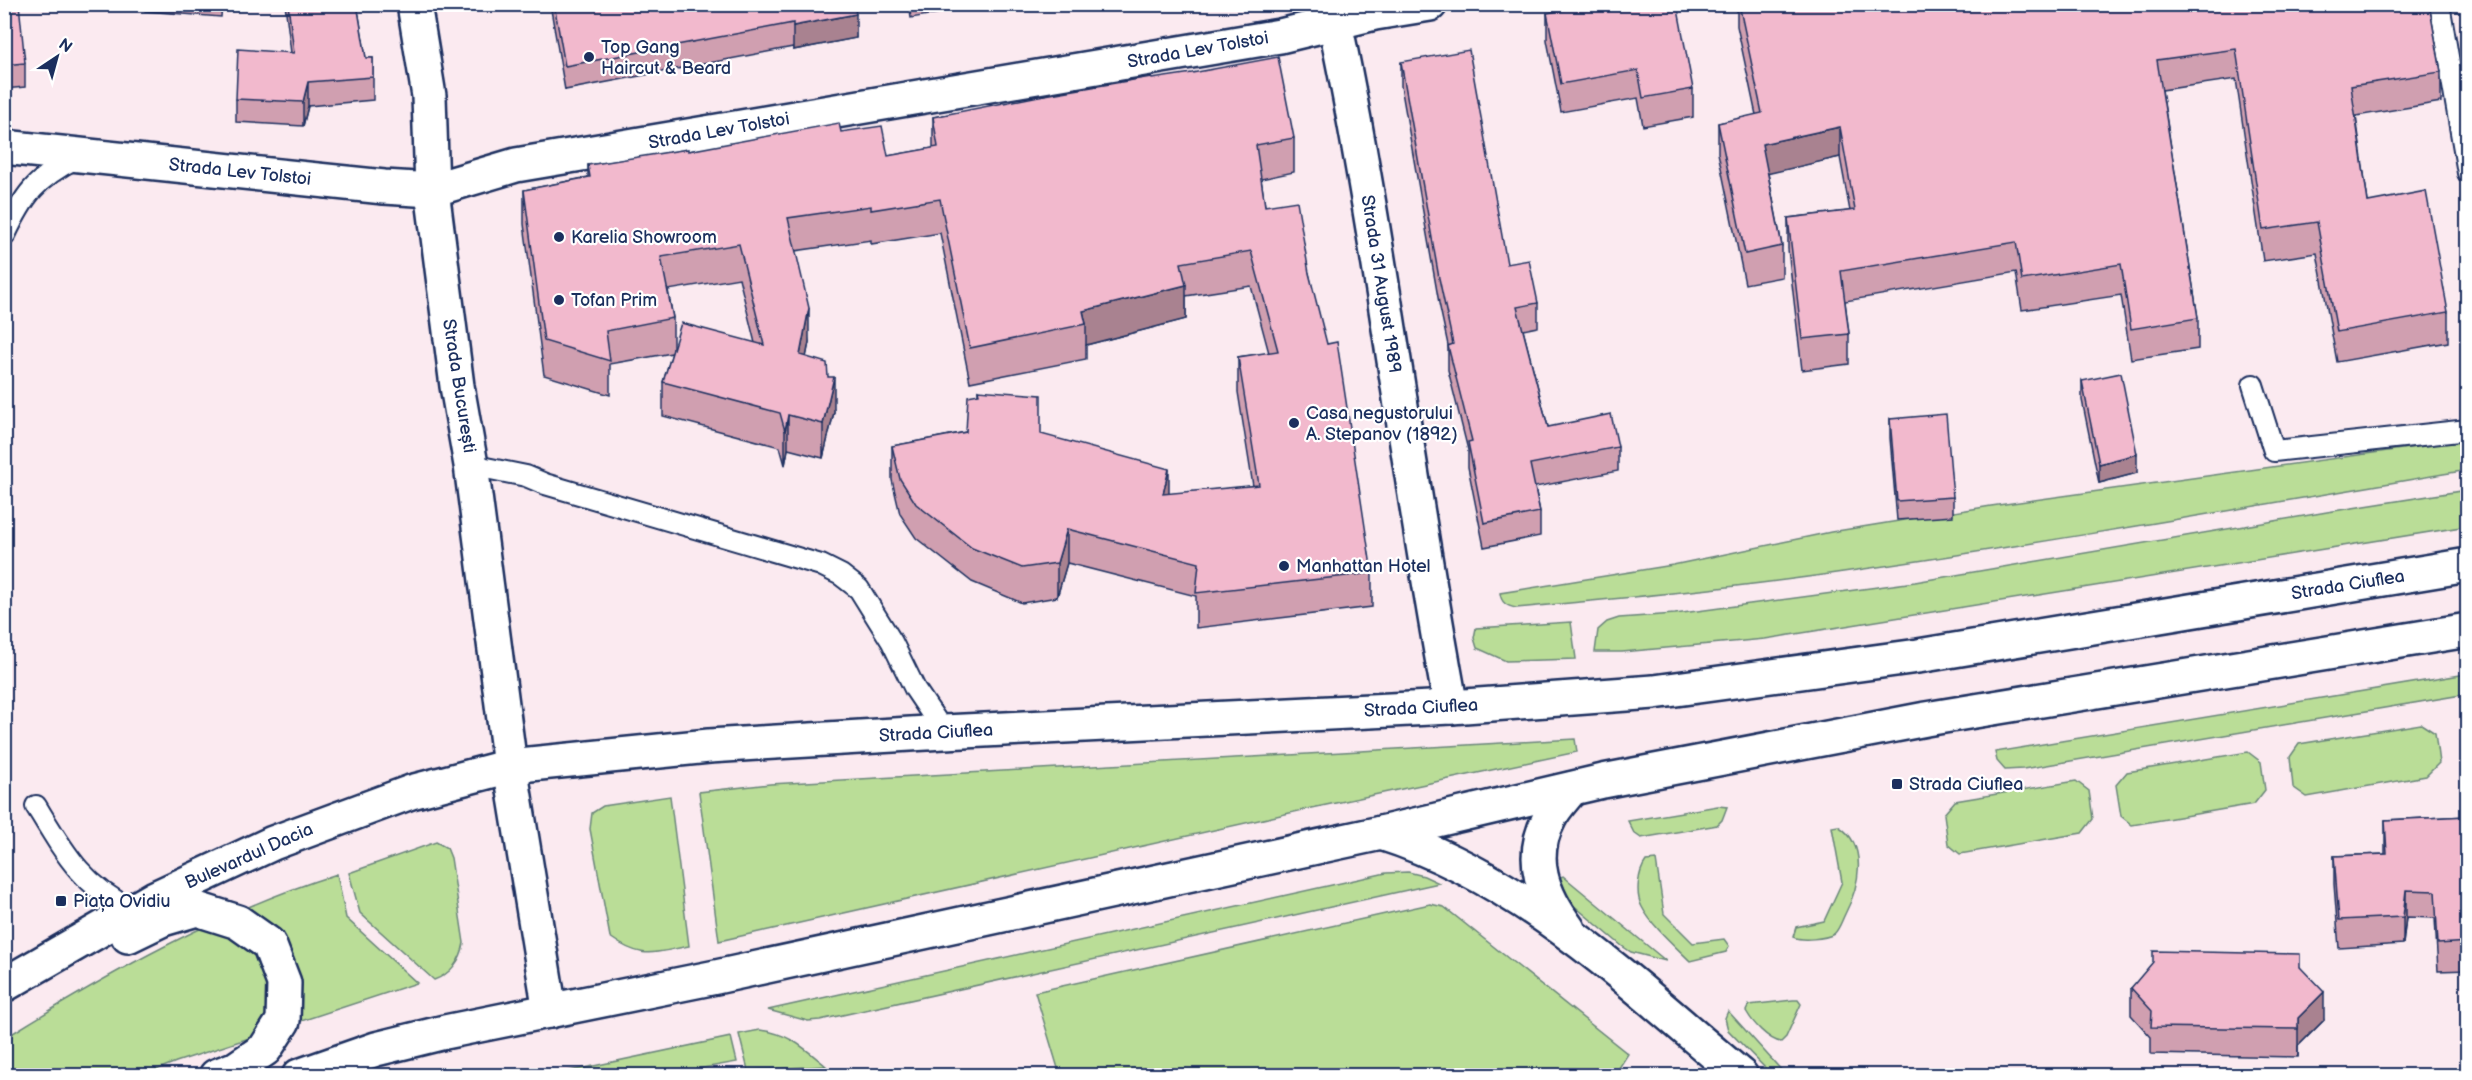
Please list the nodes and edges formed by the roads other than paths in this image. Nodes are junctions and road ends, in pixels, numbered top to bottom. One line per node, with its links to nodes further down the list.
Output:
1 (414, 4): 9 (main road, Strada București)
2 (1430, 4): 4 (main road, Strada Lev Tolstoi)
3 (2439, 4): 5 (lane)
4 (1334, 14): 9 (main road, Strada Lev Tolstoi); 16 (main road, Strada 31 August 1989)
5 (2464, 127): 8 (lane)
6 (4, 147): 7 (main road, Strada Lev Tolstoi)
7 (80, 156): 9 (main road, Strada Lev Tolstoi); 10 (lane)
8 (2468, 172)
9 (432, 190): 13 (main road, Strada București)
10 (5, 239)
11 (2253, 385): 12 (lane)
12 (2468, 430)
13 (471, 465): 17 (lane); 18 (main road, Strada București)
14 (2468, 565): 16 (main road, Strada Ciuflea)
15 (2468, 630): 19 (main road)
16 (1451, 707): 17 (main road, Strada Ciuflea)
17 (944, 732): 18 (main road, Strada Ciuflea)
18 (510, 766): 22 (main road, Bulevardul Dacia); 26 (main road, Strada București)
19 (1572, 789): 21 (main road); 23 (main road)
20 (36, 806): 22 (lane)
21 (1381, 833): 23 (main road); 26 (main road)
22 (133, 910): 24 (main road, Bulevardul Dacia)
23 (1570, 932): 29 (main road)
24 (4, 984)
25 (4, 1006): 27 (main road)
26 (550, 1011): 28 (main road)
27 (216, 1076)
28 (299, 1076)
29 (1741, 1076)

